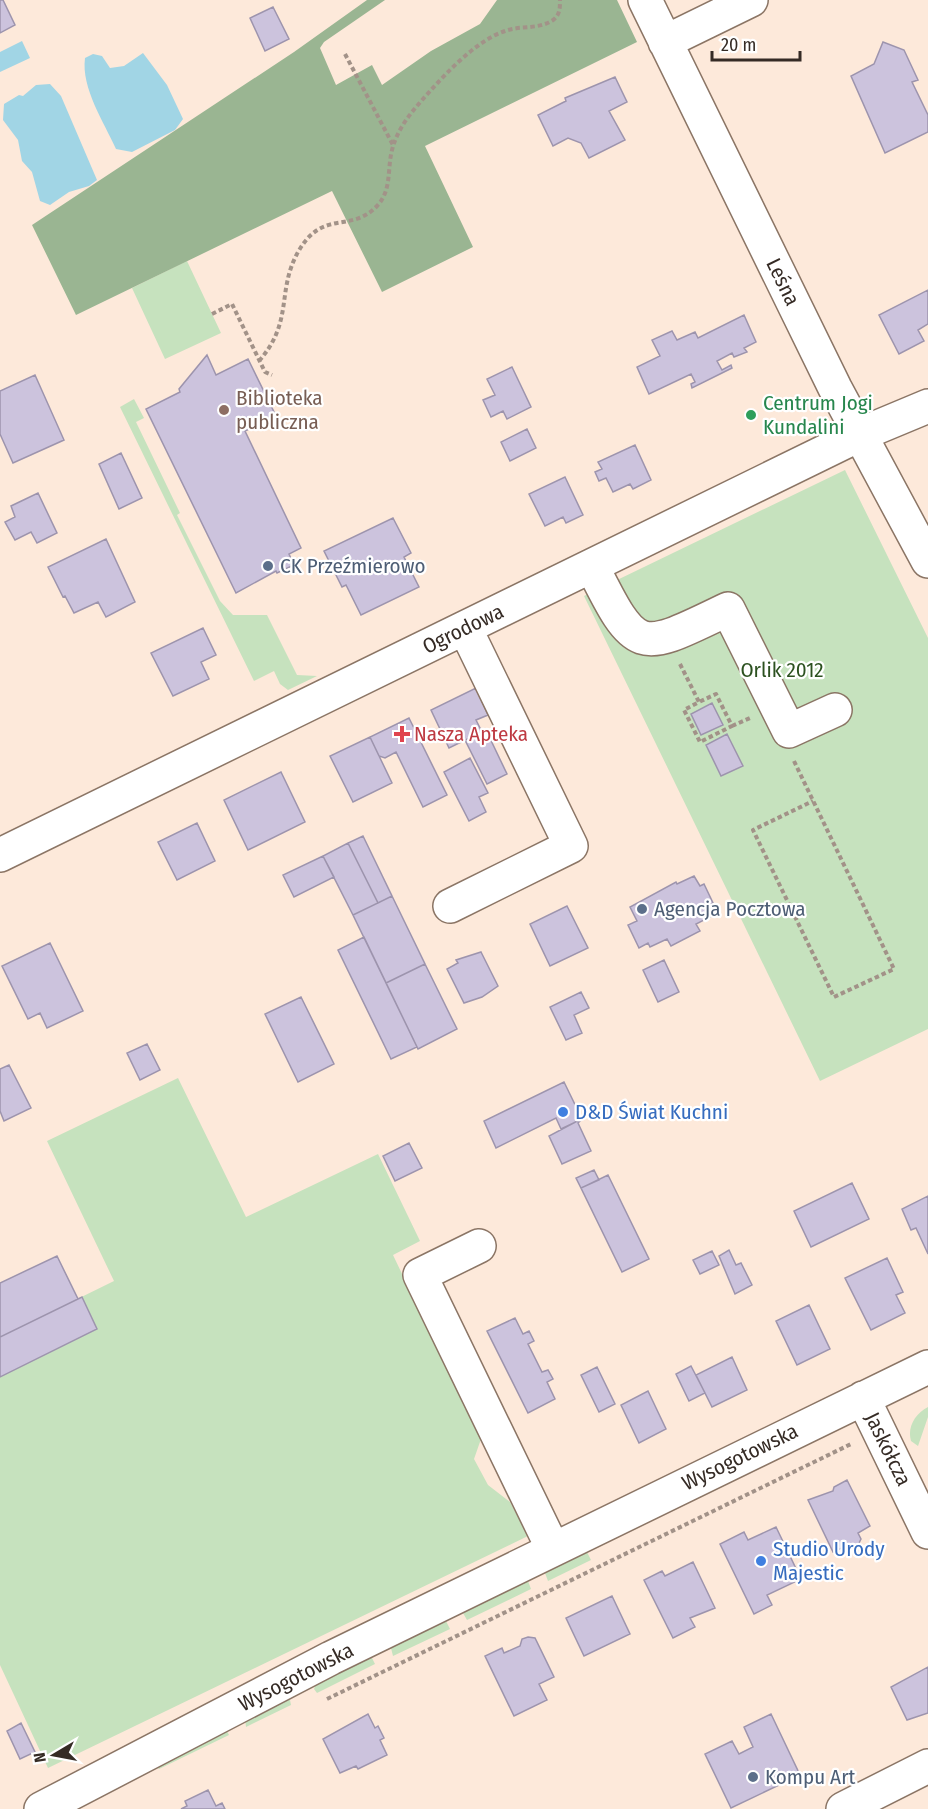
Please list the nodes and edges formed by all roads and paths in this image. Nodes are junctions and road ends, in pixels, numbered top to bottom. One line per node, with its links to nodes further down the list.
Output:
1 (560, 0): 6 (path)
2 (645, 0): 4 (street, Leśna)
3 (751, 0): 4 (street)
4 (665, 42): 11 (street, Leśna)
5 (345, 54): 6 (path)
6 (393, 146): 8 (path)
7 (212, 314): 8 (path)
8 (259, 361): 9 (path)
9 (272, 375)
10 (928, 406): 11 (street, Ogrodowa)
11 (861, 434): 12 (street, Leśna); 13 (street, Ogrodowa)
12 (928, 561)
13 (591, 566): 14 (street, Ogrodowa); 15 (street)
14 (465, 628): 20 (street, Ogrodowa); 21 (street)
15 (667, 638): 16 (path); 18 (street)
16 (699, 702): 16 (path)
17 (835, 710): 18 (street)
18 (789, 731): 19 (path)
19 (813, 801): 19 (path)
20 (0, 855)
21 (450, 906)
22 (479, 1246): 27 (street)
23 (928, 1367): 24 (street, Wysogotowska)
24 (863, 1398): 26 (street, Jaskółcza); 27 (street, Wysogotowska)
25 (855, 1444): 28 (path)
26 (928, 1532)
27 (553, 1549): 30 (street, Wysogotowska)
28 (323, 1701)
29 (928, 1766): 31 (street)
30 (41, 1809)
31 (843, 1809)

